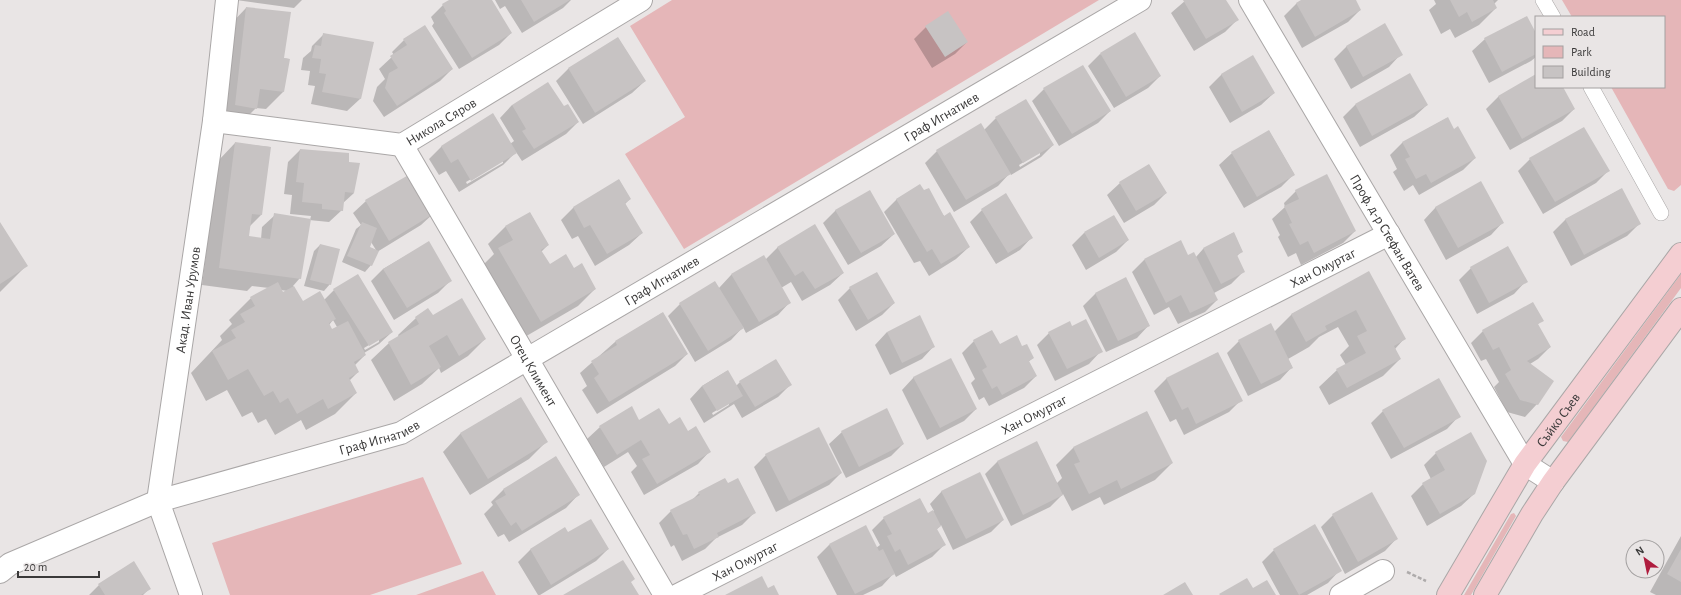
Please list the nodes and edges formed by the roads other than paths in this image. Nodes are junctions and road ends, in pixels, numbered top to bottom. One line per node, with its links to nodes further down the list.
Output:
1 (227, 0): 9 (street, Акад. Иван Урумов)
2 (642, 0): 6 (street, Никола Сяров)
3 (1140, 0): 15 (street, Граф Игнатиев)
4 (1250, 0): 12 (street, Проф. д-р Стефан Ватев)
5 (1543, 0): 7 (lane)
6 (609, 8): 10 (street, Никола Сяров)
7 (1552, 16)
8 (1593, 88): 11 (lane)
9 (214, 121): 10 (street, Никола Сяров); 18 (street, Акад. Иван Урумов)
10 (402, 145): 15 (street, Отец Климент)
11 (1661, 212)
12 (1389, 234): 16 (street, Проф. д-р Стефан Ватев); 23 (street, Хан Омуртаг)
13 (1681, 254): 16 (street, Съйко Съев)
14 (1681, 309): 17 (street)
15 (527, 359): 18 (street, Граф Игнатиев); 22 (street, Отец Климент)
16 (1525, 464): 17 (street); 25 (street, Съйко Съев)
17 (1553, 482): 26 (street)
18 (158, 501): 20 (street, Граф Игнатиев); 21 (street, Акад. Иван Урумов)
19 (1383, 571): 24 (street)
20 (0, 572)
21 (191, 595)
22 (665, 595)
23 (678, 595)
24 (1341, 595)
25 (1448, 595)
26 (1485, 595)

